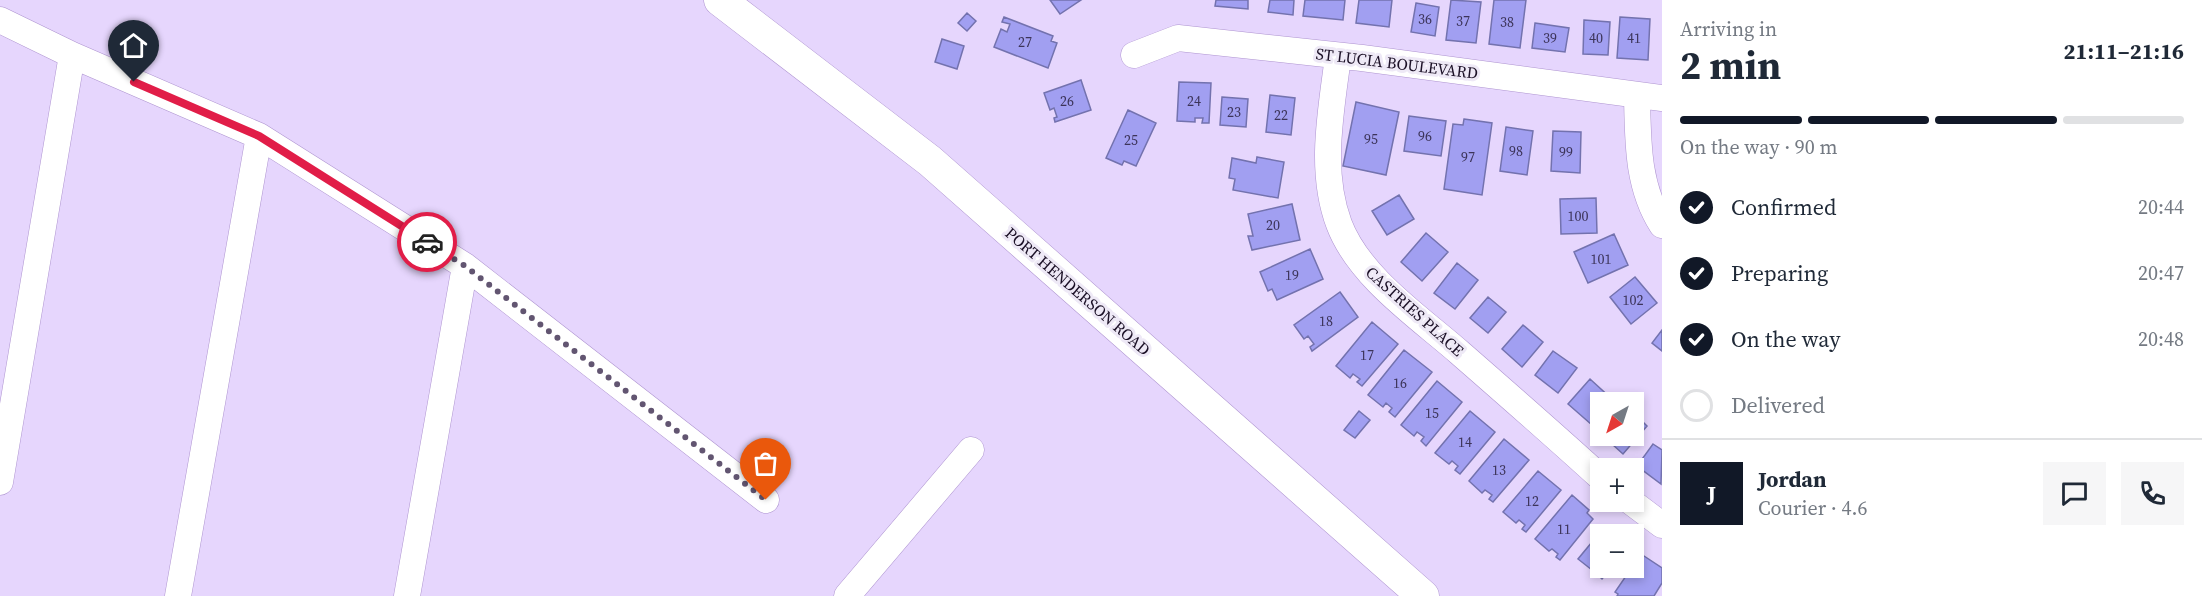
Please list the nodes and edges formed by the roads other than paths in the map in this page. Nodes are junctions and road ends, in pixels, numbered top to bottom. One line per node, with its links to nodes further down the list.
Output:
1 (720, 0): 19 (street, PORT HENDERSON ROAD)
2 (0, 20): 4 (street)
3 (1134, 55): 5 (street, ST LUCIA BOULEVARD)
4 (72, 56): 7 (street); 12 (street)
5 (1338, 57): 6 (street, ST LUCIA BOULEVARD); 11 (street, CASTRIES PLACE)
6 (1650, 97): 8 (street)
7 (259, 136): 9 (street); 16 (street)
8 (1662, 225)
9 (465, 266): 13 (street); 17 (street)
10 (971, 450): 18 (street)
11 (1590, 468)
12 (0, 482)
13 (766, 500)
14 (1644, 512): 15 (street)
15 (1662, 525)
16 (178, 596)
17 (407, 596)
18 (847, 596)
19 (1423, 596)

